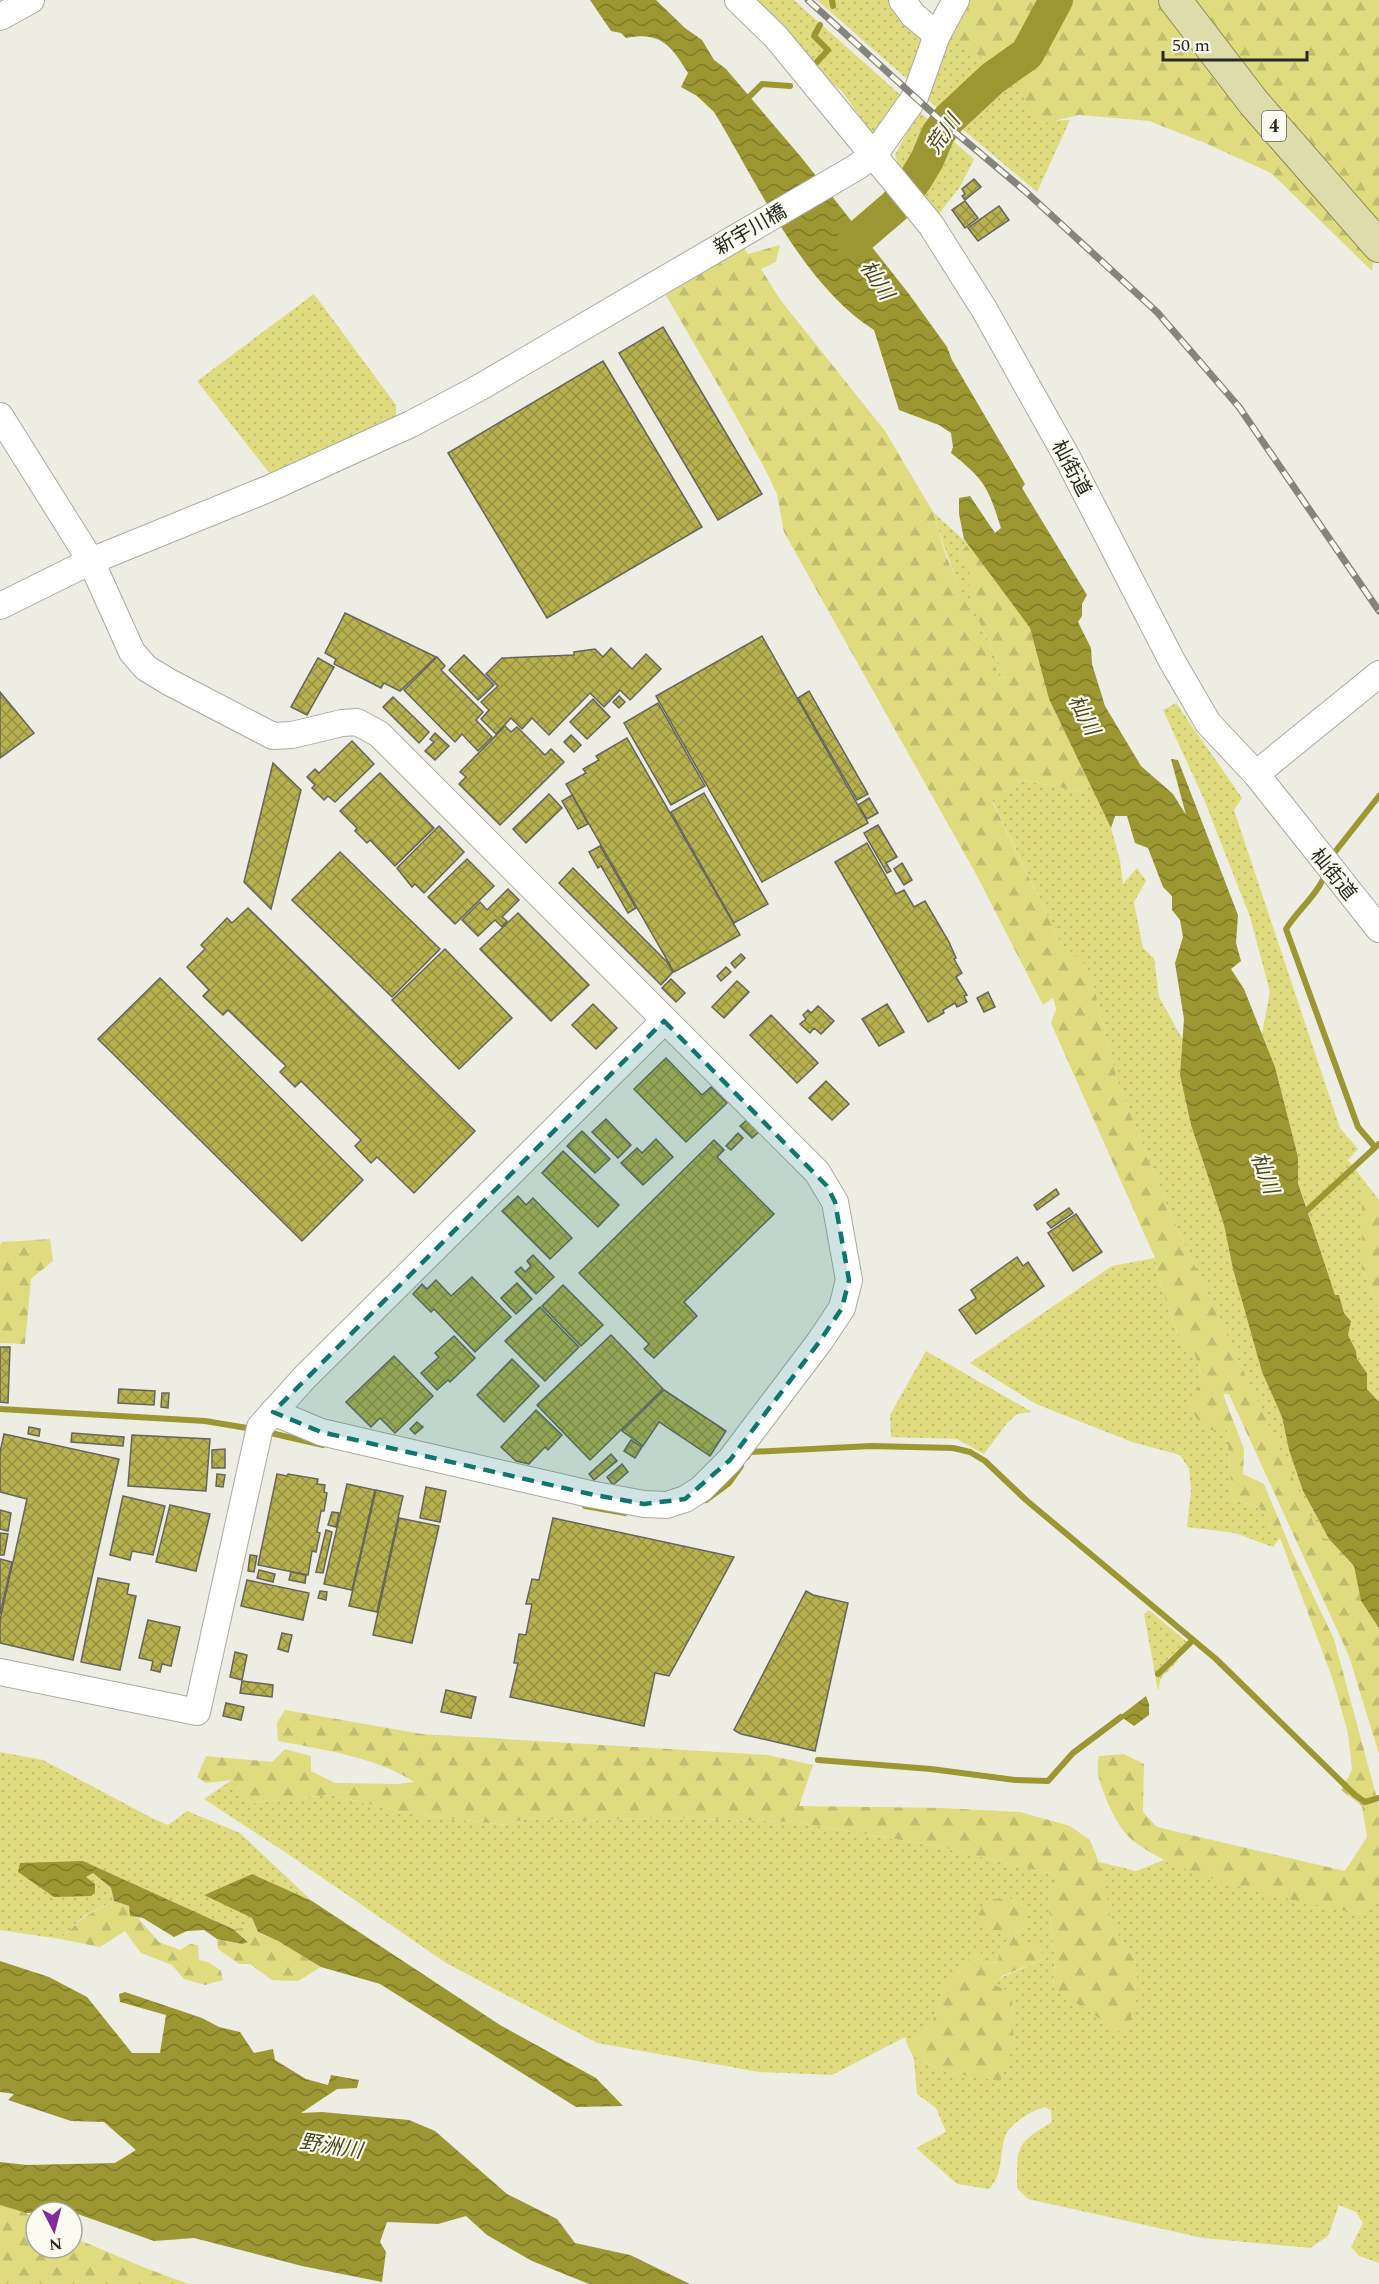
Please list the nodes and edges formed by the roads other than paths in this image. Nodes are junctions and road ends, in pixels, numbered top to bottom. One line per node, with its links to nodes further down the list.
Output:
1 (31, 0): 6 (street)
2 (738, 0): 8 (street, 杣街道)
3 (902, 0): 7 (street)
4 (956, 0): 7 (street)
5 (1175, 0): 9 (main road, 4)
6 (0, 17)
7 (937, 35): 8 (street)
8 (865, 162): 11 (street, 新宇川橋); 14 (street, 杣街道)
9 (1379, 246)
10 (0, 416): 11 (street)
11 (91, 561): 12 (street, 新宇川橋); 16 (street)
12 (0, 606)
13 (1379, 674): 14 (street)
14 (1256, 774): 15 (street, 杣街道)
15 (1379, 929)
16 (664, 1021): 17 (street); 17 (street)
17 (264, 1426): 18 (street)
18 (0, 1672)

